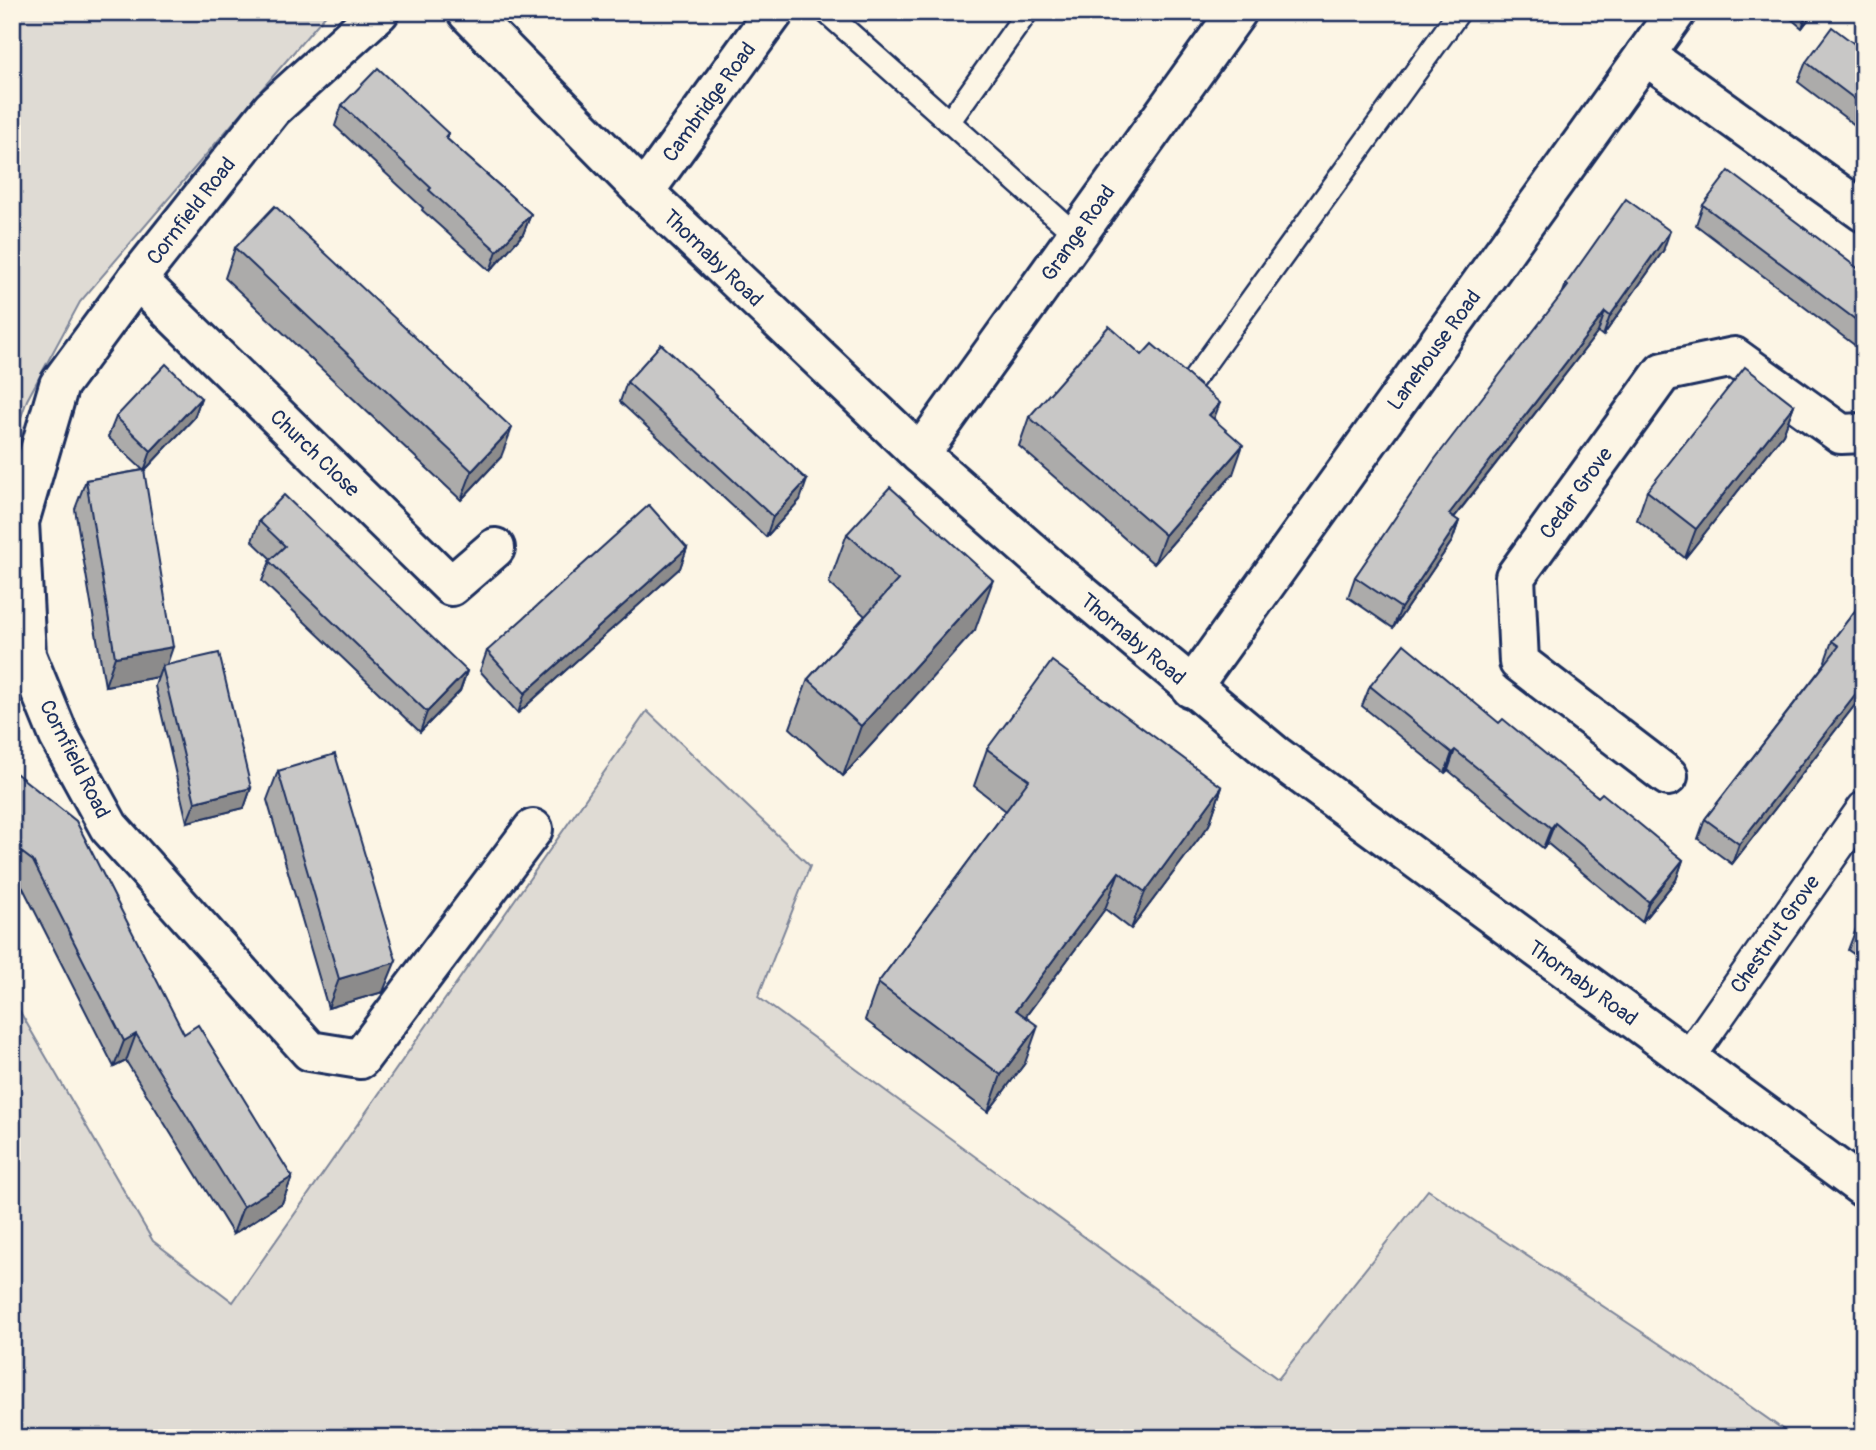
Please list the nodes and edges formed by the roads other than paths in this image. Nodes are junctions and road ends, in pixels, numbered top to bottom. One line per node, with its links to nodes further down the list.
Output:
1 (379, 12): 14 (street, Cornfield Road)
2 (467, 12): 11 (street, Thornaby Road)
3 (774, 12): 11 (street, Cambridge Road)
4 (826, 12): 10 (lane)
5 (1027, 12): 10 (lane)
6 (1237, 12): 13 (street, Grange Road)
7 (1459, 12): 15 (lane)
8 (1676, 12): 9 (street, Lanehouse Road)
9 (1645, 55): 12 (street); 20 (street, Lanehouse Road)
10 (949, 122): 13 (lane)
11 (645, 192): 17 (street, Thornaby Road)
12 (1864, 212)
13 (1076, 235): 17 (street, Grange Road)
14 (137, 279): 18 (street, Church Close); 19 (street, Cornfield Road)
15 (1194, 379)
16 (1864, 433): 21 (street, Cedar Grove)
17 (920, 454): 20 (street, Thornaby Road)
18 (495, 548)
19 (19, 657): 23 (street, Cornfield Road)
20 (1191, 688): 24 (street, Thornaby Road)
21 (1668, 776)
22 (1864, 807): 24 (street, Chestnut Grove)
23 (533, 829)
24 (1687, 1060): 25 (street, Thornaby Road)
25 (1864, 1188)

